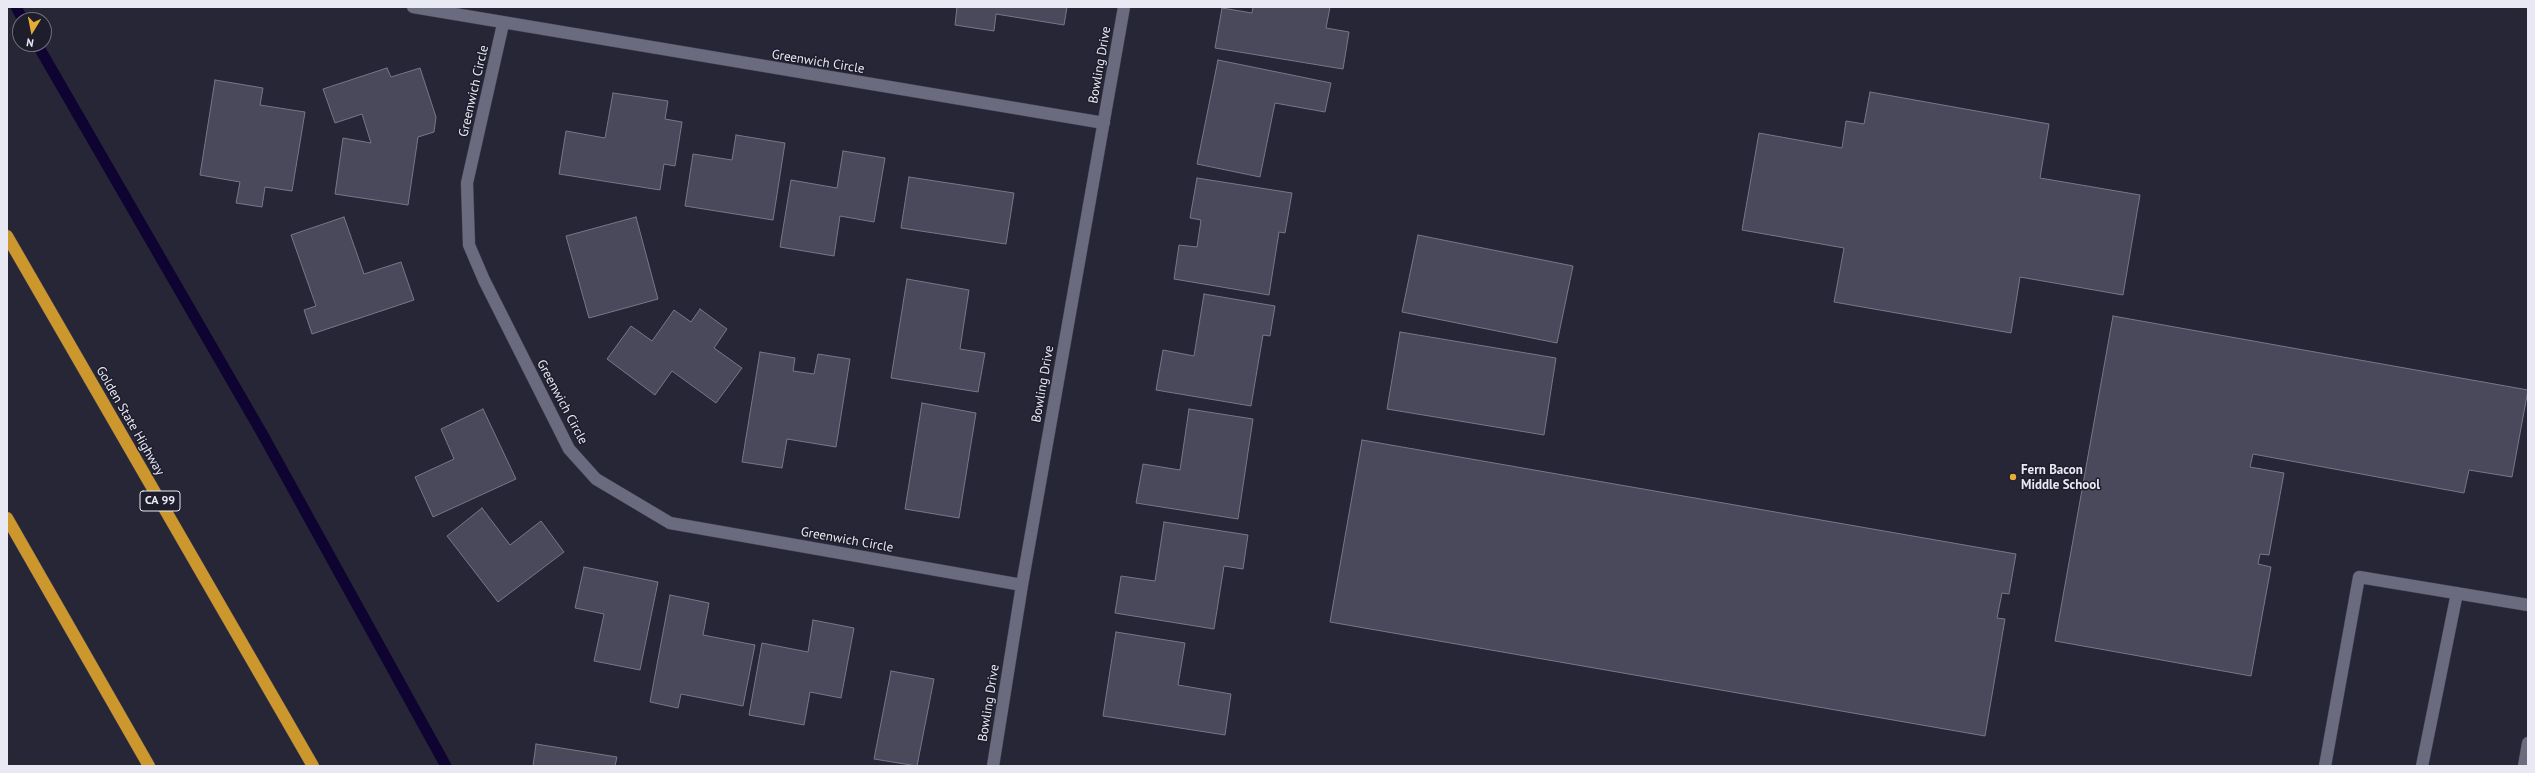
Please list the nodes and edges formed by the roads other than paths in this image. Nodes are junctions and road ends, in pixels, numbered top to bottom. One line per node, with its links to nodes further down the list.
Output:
1 (413, 7): 3 (street, Greenwich Circle)
2 (1124, 7): 4 (street, Bowling Drive)
3 (503, 24): 4 (street, Greenwich Circle); 7 (street, Greenwich Circle)
4 (1104, 123): 7 (street, Bowling Drive)
5 (7, 236): 12 (highway, Golden State Highway / CA 99)
6 (7, 518): 11 (highway)
7 (1022, 585): 13 (street, Bowling Drive)
8 (2457, 593): 9 (street); 14 (street); 15 (street)
9 (2528, 605)
10 (2528, 743): 16 (street)
11 (148, 766)
12 (313, 766)
13 (993, 766)
14 (2325, 766)
15 (2422, 766)
16 (2524, 766)

